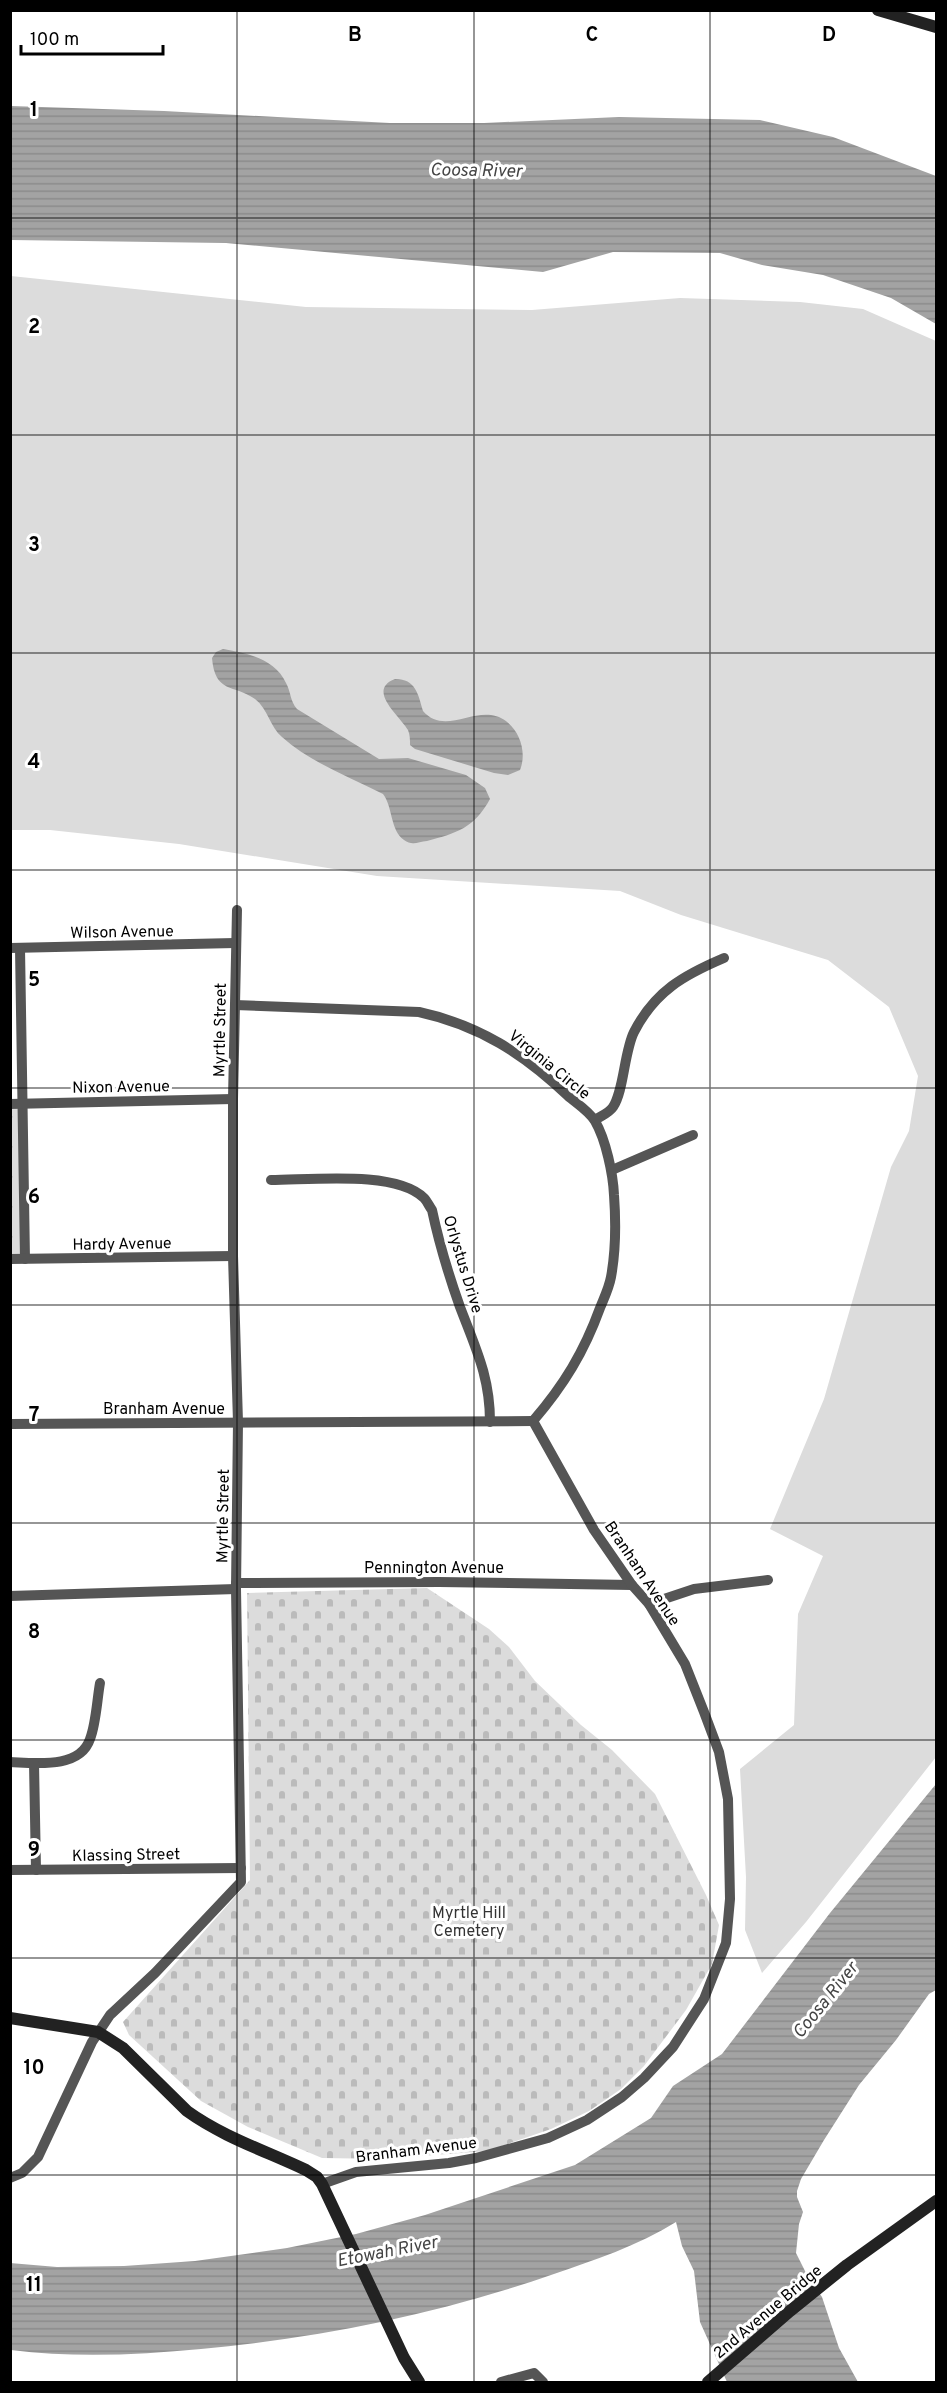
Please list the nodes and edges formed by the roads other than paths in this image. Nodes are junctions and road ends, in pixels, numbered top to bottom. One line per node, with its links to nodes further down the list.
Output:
1 (878, 10): 2 (main road)
2 (936, 27)
3 (237, 910): 4 (street, Myrtle Street)
4 (235, 943): 5 (street, Wilson Avenue); 7 (street, Myrtle Street)
5 (15, 948): 10 (street)
6 (724, 957): 11 (street)
7 (235, 1005): 8 (street, Myrtle Street); 11 (street, Virginia Circle)
8 (233, 1099): 10 (street, Nixon Avenue); 15 (street, Myrtle Street)
9 (10, 1104): 10 (street, Nixon Avenue)
10 (24, 1104): 17 (street)
11 (595, 1120): 13 (street, Virginia Circle)
12 (693, 1135): 13 (street)
13 (612, 1170): 18 (street, Virginia Circle)
14 (271, 1180): 20 (street, Orlystus Drive)
15 (233, 1256): 17 (street, Hardy Avenue); 19 (street, Myrtle Street)
16 (10, 1259): 17 (street, Hardy Avenue)
17 (25, 1259)
18 (533, 1421): 20 (street, Branham Avenue); 23 (street, Branham Avenue)
19 (238, 1422): 20 (street, Branham Avenue); 21 (street, Branham Avenue); 24 (street, Myrtle Street)
20 (490, 1422)
21 (10, 1424)
22 (768, 1580): 26 (street)
23 (632, 1585): 24 (street, Pennington Avenue); 26 (street, Branham Avenue)
24 (236, 1586): 25 (street, Pennington Avenue); 30 (street, Myrtle Street)
25 (10, 1596)
26 (649, 1604): 36 (street, Branham Avenue)
27 (100, 1683): 29 (street)
28 (10, 1762): 29 (street)
29 (34, 1763): 32 (street)
30 (241, 1868): 32 (street, Klassing Street); 34 (street, Myrtle Street)
31 (10, 1870): 32 (street, Klassing Street)
32 (36, 1870)
33 (10, 2018): 34 (main road)
34 (98, 2032): 35 (street, Myrtle Street); 36 (main road)
35 (10, 2178)
36 (321, 2184): 38 (main road)
37 (936, 2201): 41 (main road, 2nd Avenue Bridge)
38 (419, 2382)
39 (501, 2382): 40 (street)
40 (543, 2382)
41 (708, 2382)

